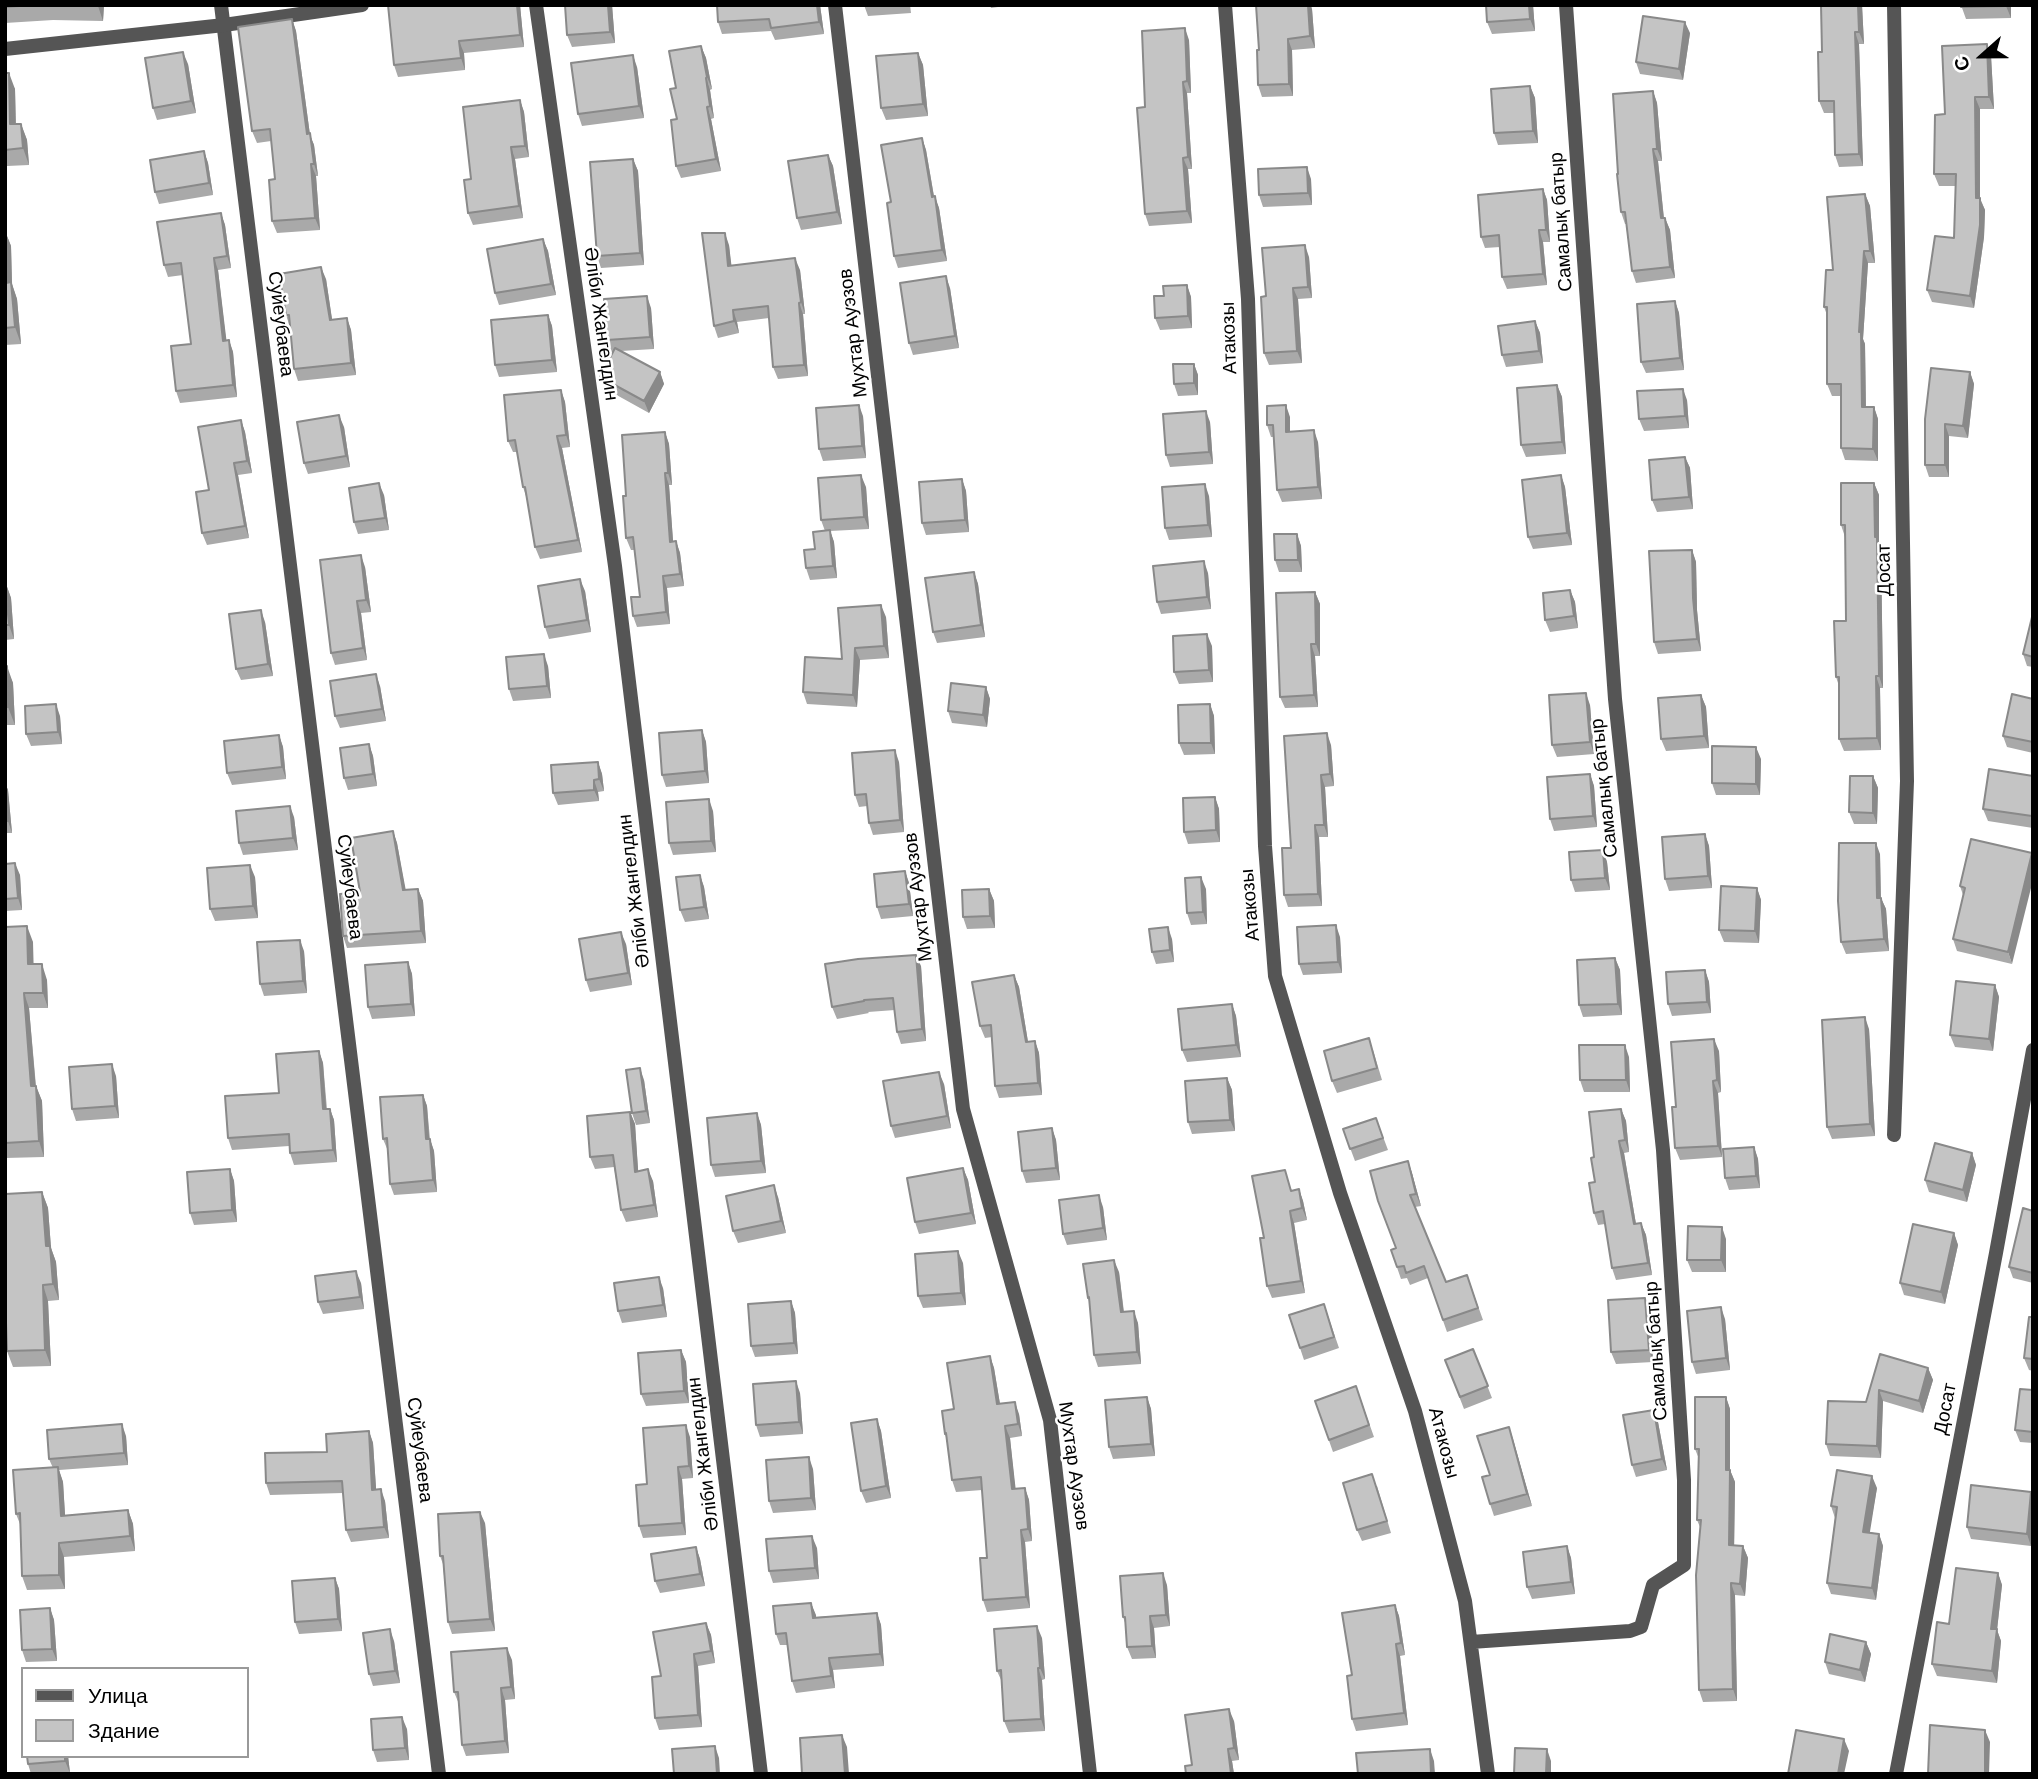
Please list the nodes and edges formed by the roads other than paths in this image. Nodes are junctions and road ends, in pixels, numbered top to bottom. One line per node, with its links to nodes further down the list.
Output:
1 (221, 5): 8 (street, Суйеубаева)
2 (362, 5): 8 (street)
3 (536, 5): 14 (street, Әліби Жангелдин)
4 (835, 5): 15 (street, Мухтар Ауэзов)
5 (1225, 5): 12 (street, Атакозы)
6 (1566, 5): 12 (street, Самалық батыр)
7 (1894, 5): 11 (street, Досат)
8 (223, 25): 9 (street); 13 (street, Суйеубаева)
9 (5, 49)
10 (2033, 1051): 17 (street, Досат)
11 (1894, 1135)
12 (1471, 1642): 16 (street, Атакозы)
13 (439, 1774)
14 (761, 1774)
15 (1090, 1774)
16 (1488, 1774)
17 (1896, 1774)

